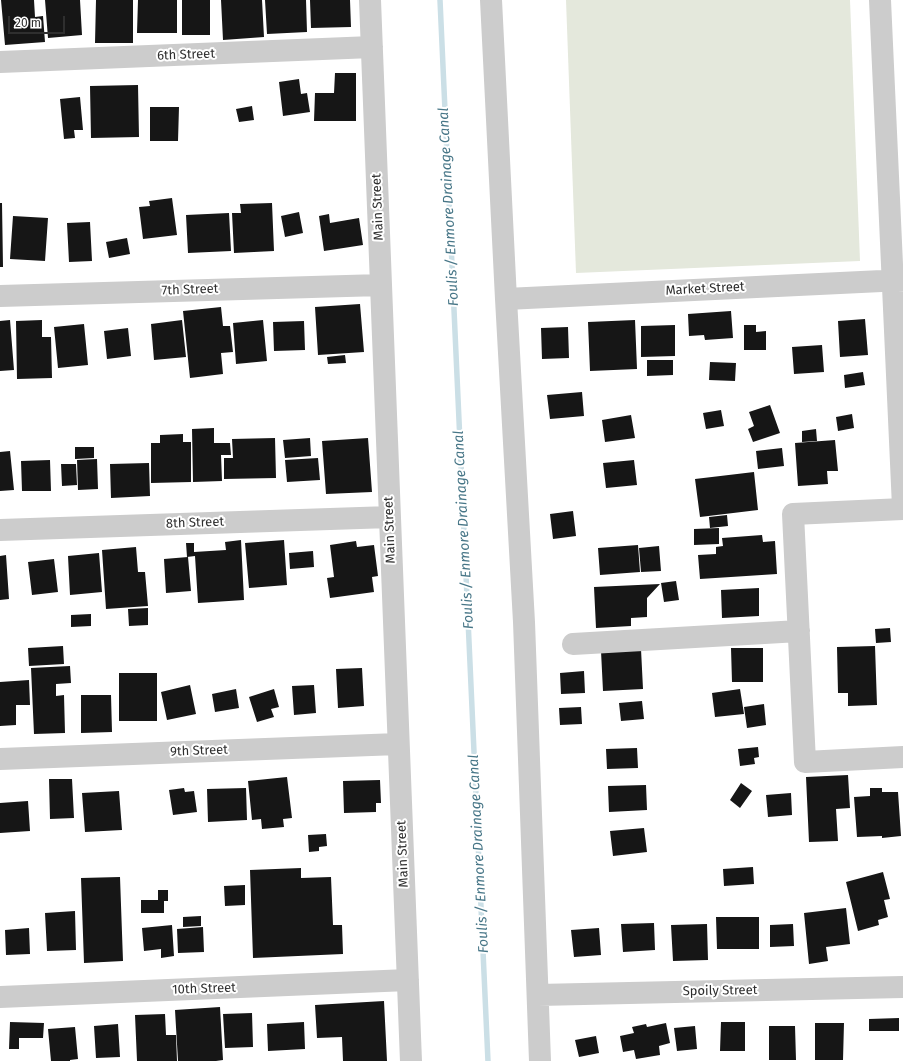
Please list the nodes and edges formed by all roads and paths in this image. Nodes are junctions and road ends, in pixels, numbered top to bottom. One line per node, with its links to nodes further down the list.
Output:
1 (370, 0): 4 (street, Main Street)
2 (491, 0): 9 (street)
3 (880, 0): 6 (street)
4 (372, 47): 5 (street, 6th Street); 7 (street, Main Street)
5 (0, 62)
6 (898, 280): 9 (street, Market Street); 10 (street)
7 (381, 285): 8 (street, 7th Street); 11 (street, Main Street)
8 (0, 296)
9 (506, 299): 20 (street)
10 (903, 508): 13 (street)
11 (390, 517): 12 (street, 8th Street); 15 (street, Main Street)
12 (0, 530)
13 (799, 631): 14 (street); 16 (street)
14 (573, 644)
15 (398, 744): 17 (street, 9th Street); 18 (street, Main Street)
16 (903, 757)
17 (0, 759)
18 (408, 980): 21 (street, 10th Street); 22 (street, Main Street)
19 (903, 987): 20 (street, Spoily Street)
20 (538, 995): 23 (street)
21 (0, 997)
22 (411, 1061)
23 (540, 1061)

